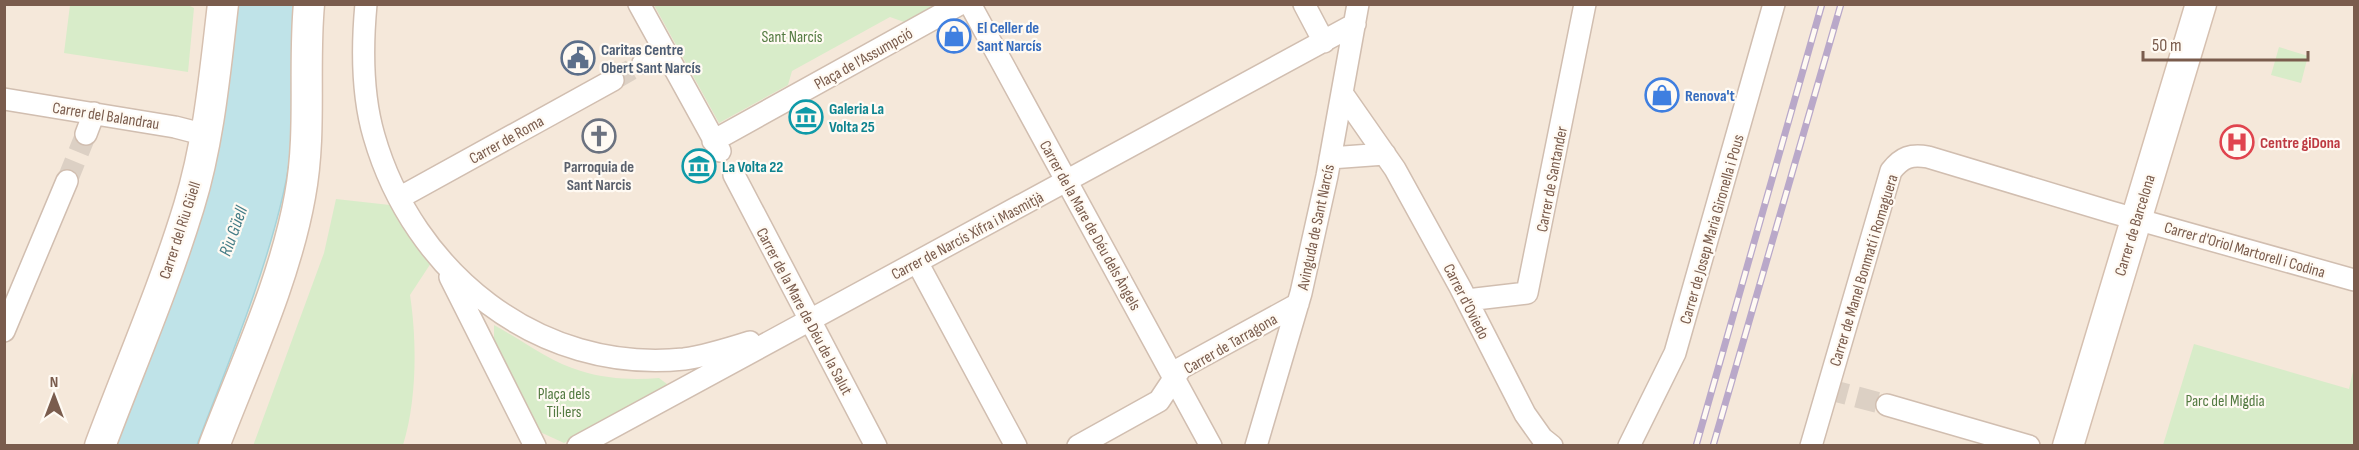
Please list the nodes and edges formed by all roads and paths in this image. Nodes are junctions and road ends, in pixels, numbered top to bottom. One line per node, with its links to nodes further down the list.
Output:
1 (223, 4): 20 (street, Carrer del Riu Güell)
2 (309, 4): 38 (street)
3 (366, 4): 26 (street)
4 (639, 4): 13 (street, Plaça de l'Assumpció)
5 (960, 4): 13 (street, Plaça de l'Assumpció)
6 (970, 4): 25 (street, Carrer de la Mare de Déu dels Àngels)
7 (1304, 4): 12 (street)
8 (1585, 4): 31 (street, Carrer de Santander)
9 (1774, 4): 47 (street, Carrer de Josep Maria Gironella i Pous)
10 (2201, 4): 27 (street, Carrer de Barcelona)
11 (1357, 14): 12 (street, Carrer de Narcís Xifra i Masmitjà); 17 (street, Avinguda de Sant Narcís)
12 (1324, 42): 25 (street, Carrer de Narcís Xifra i Masmitjà)
13 (664, 52): 14 (street)
14 (643, 63)
15 (613, 80): 26 (street, Carrer de Roma)
16 (4, 99): 18 (street, Carrer del Balandrau)
17 (1341, 103): 21 (street, Carrer d'Oviedo); 22 (street, Avinguda de Sant Narcís)
18 (94, 113): 19 (street); 20 (street, Carrer del Balandrau)
19 (86, 134)
20 (206, 135): 37 (street, Carrer del Riu Güell)
21 (1385, 154): 22 (street); 31 (street, Carrer d'Oviedo)
22 (1330, 158): 32 (street, Avinguda de Sant Narcís)
23 (734, 176): 33 (street, Carrer de la Mare de Déu de la Salut)
24 (67, 181): 34 (street)
25 (1067, 181): 28 (street, Carrer de Narcís Xifra i Masmitjà); 35 (street, Carrer de la Mare de Déu dels Àngels)
26 (399, 198): 29 (street)
27 (2136, 219): 30 (street, Carrer d'Oriol Martorell i Codina); 48 (street, Carrer de Manel Bonmatí i Romaguera); 50 (street, Carrer de Barcelona)
28 (917, 262): 33 (street, Carrer de Narcís Xifra i Masmitjà); 42 (street)
29 (445, 265): 33 (street); 39 (street)
30 (2355, 280)
31 (1467, 300): 46 (street, Carrer d'Oviedo)
32 (1298, 304): 35 (street, Carrer de Tarragona); 45 (street, Avinguda de Sant Narcís)
33 (810, 320): 40 (street, Carrer de Narcís Xifra i Masmitjà); 41 (street, Carrer de la Mare de Déu de la Salut)
34 (4, 331)
35 (1175, 379): 43 (street, Carrer de Tarragona); 44 (street, Carrer de la Mare de Déu dels Àngels)
36 (1887, 405): 49 (street)
37 (100, 446)
38 (214, 446)
39 (536, 446)
40 (579, 446)
41 (876, 446)
42 (1016, 446)
43 (1078, 446)
44 (1211, 446)
45 (1256, 446)
46 (1552, 446)
47 (1629, 446)
48 (1811, 446)
49 (2030, 446)
50 (2068, 446)

